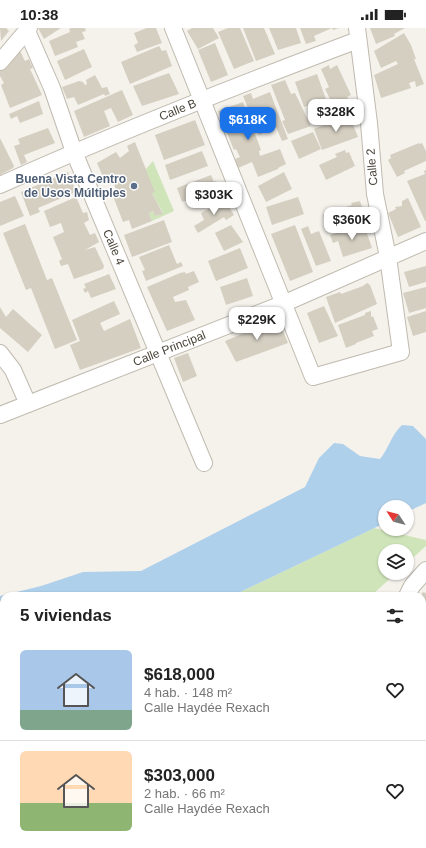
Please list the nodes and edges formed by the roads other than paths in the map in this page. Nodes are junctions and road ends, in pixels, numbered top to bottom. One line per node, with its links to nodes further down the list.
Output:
1 (173, 28): 5 (street)
2 (28, 30): 4 (street); 6 (street, Calle 4)
3 (358, 34): 5 (street, Calle B); 9 (street, Calle 2)
4 (0, 62)
5 (201, 99): 6 (street, Calle B); 10 (street)
6 (74, 152): 7 (street, Calle B); 12 (street, Calle 4)
7 (0, 185)
8 (426, 241): 9 (street, Calle Principal)
9 (388, 257): 10 (street, Calle Principal); 10 (street, Calle 2)
10 (285, 303): 12 (street, Calle Principal)
11 (0, 352): 13 (street)
12 (159, 354): 13 (street, Calle Principal); 15 (street, Calle 4)
13 (28, 404): 14 (street, Calle Principal)
14 (0, 415)
15 (204, 463)
16 (426, 570): 17 (street)
17 (409, 592)

